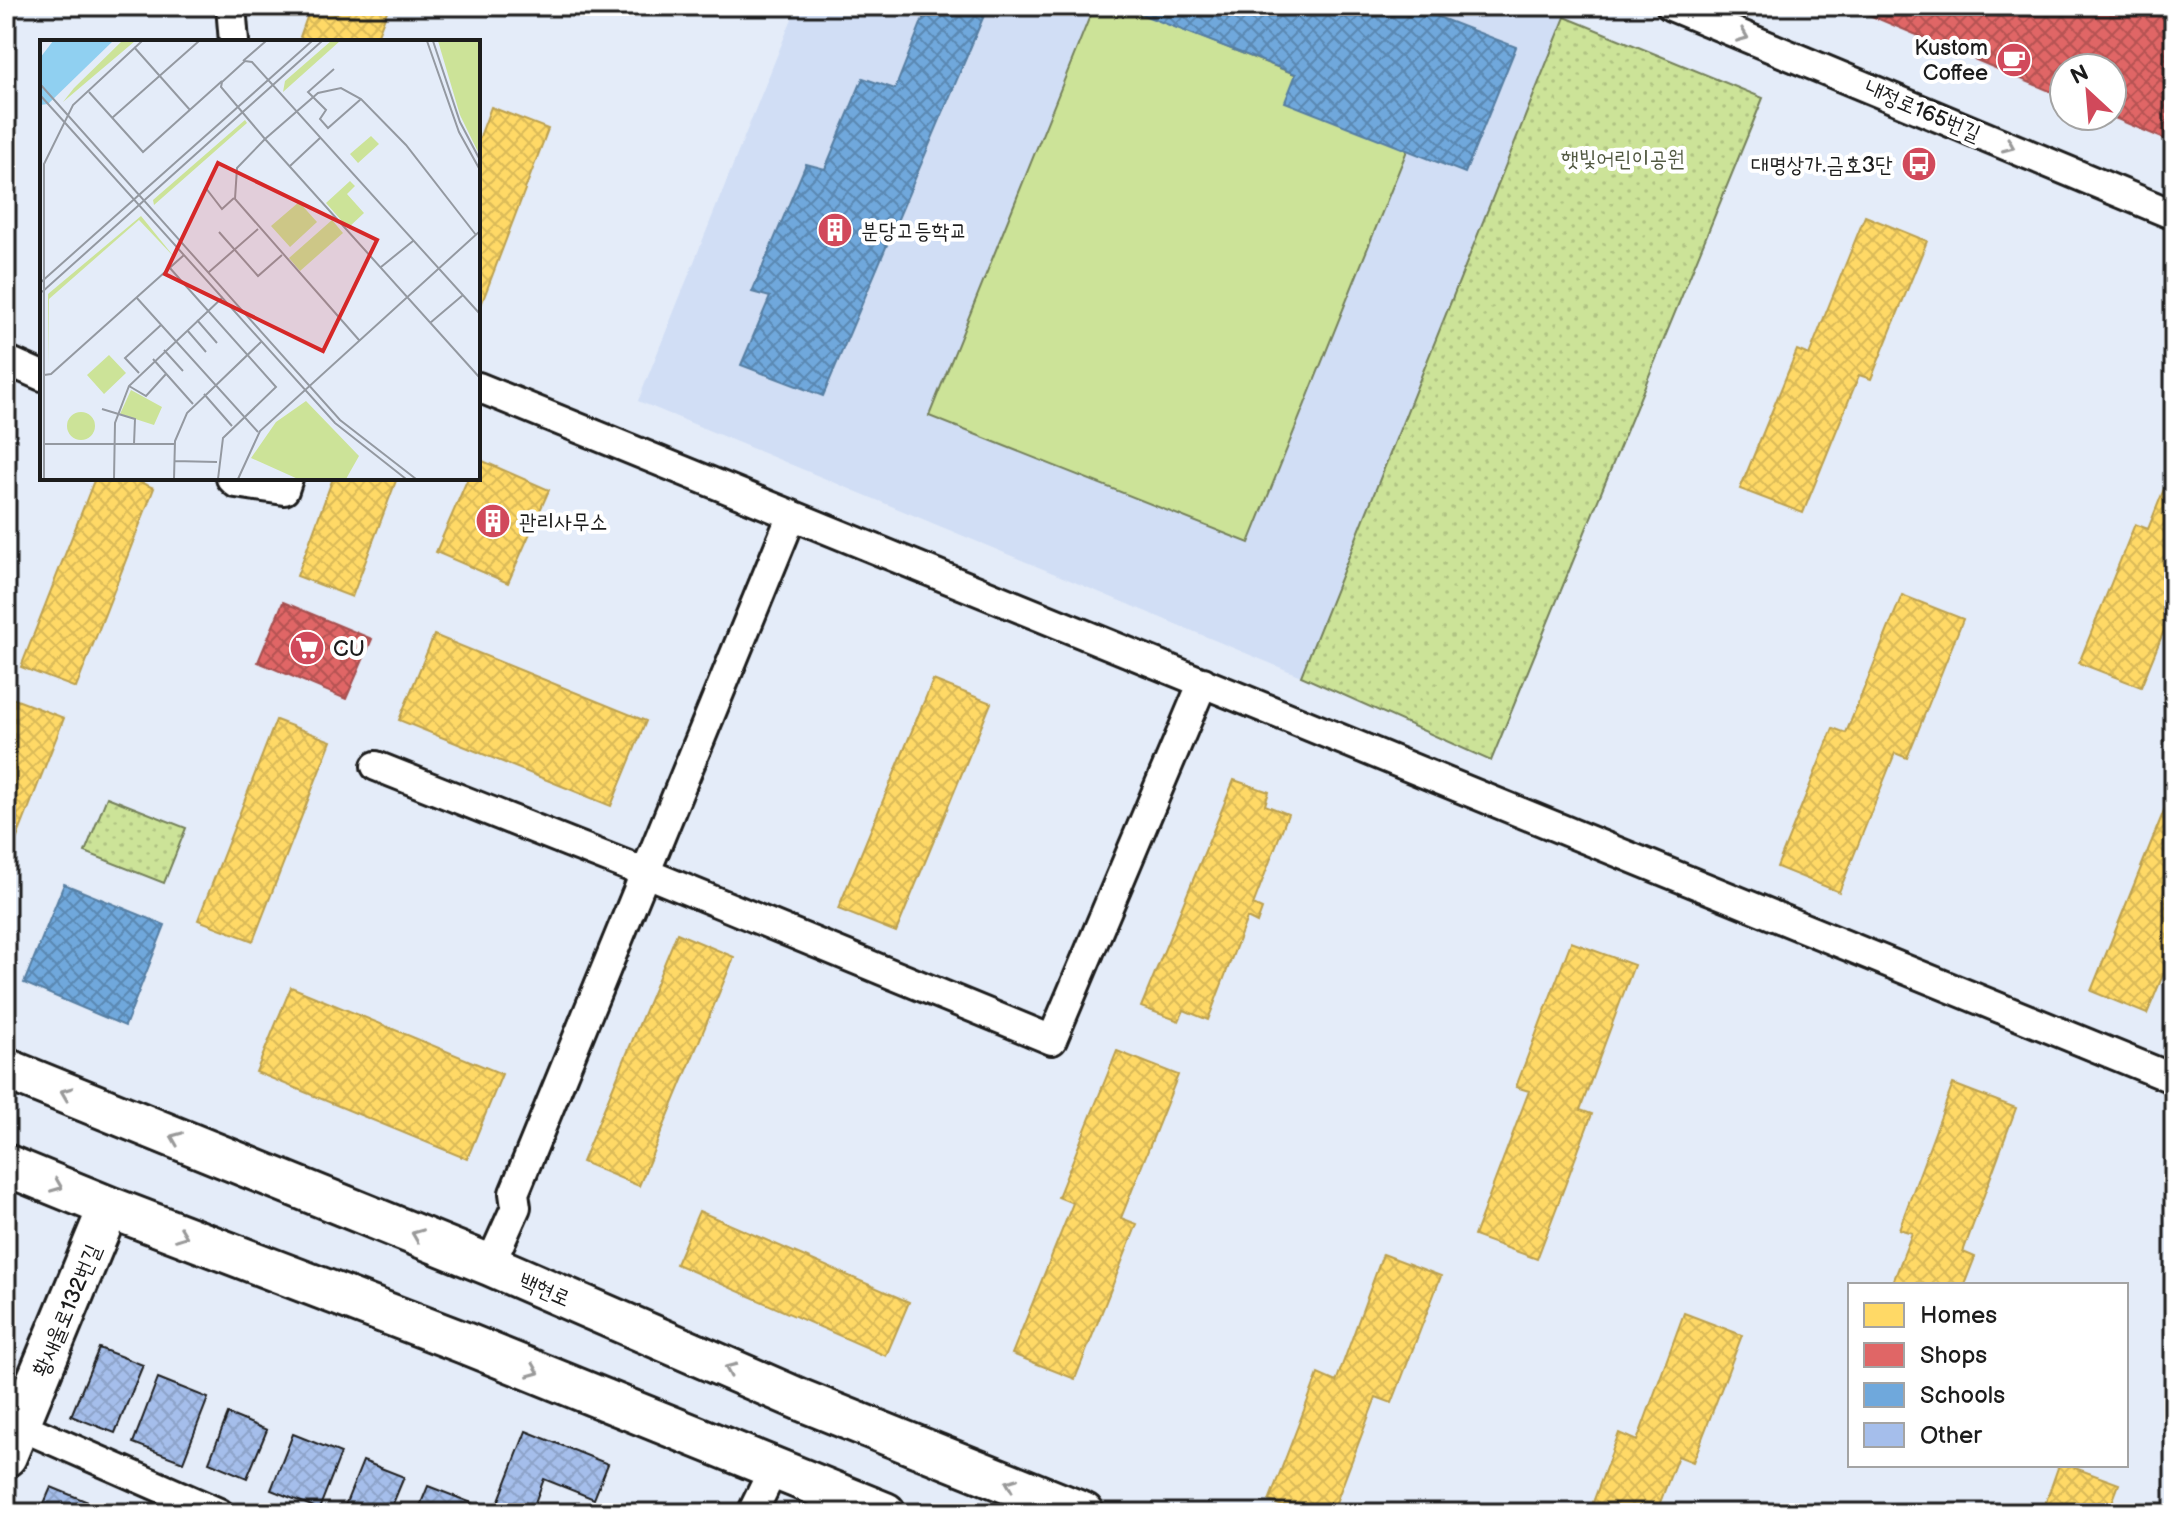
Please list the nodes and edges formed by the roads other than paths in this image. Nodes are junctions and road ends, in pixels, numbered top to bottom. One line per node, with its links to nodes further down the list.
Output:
1 (231, 6): 3 (street)
2 (1671, 6): 4 (street, 내정로165번길, one-way to 4)
3 (234, 40)
4 (2174, 215)
5 (6, 360): 6 (street)
6 (40, 375)
7 (480, 388): 10 (street)
8 (233, 480): 9 (street)
9 (287, 480)
10 (792, 515): 11 (street); 13 (street)
11 (1203, 682): 13 (street); 15 (street)
12 (376, 766): 13 (street)
13 (646, 873): 18 (street)
14 (6, 1069): 18 (main road, 백현로, one-way to 14)
15 (2174, 1079)
16 (6, 1165): 17 (main road, one-way to 17)
17 (109, 1207): 19 (main road, 황새울로132번길); 20 (main road, one-way to 20)
18 (490, 1265): 24 (main road, 백현로, one-way to 18)
19 (12, 1441): 21 (street)
20 (774, 1468): 22 (street); 23 (main road)
21 (219, 1513)
22 (752, 1513)
23 (885, 1513)
24 (1083, 1513)

